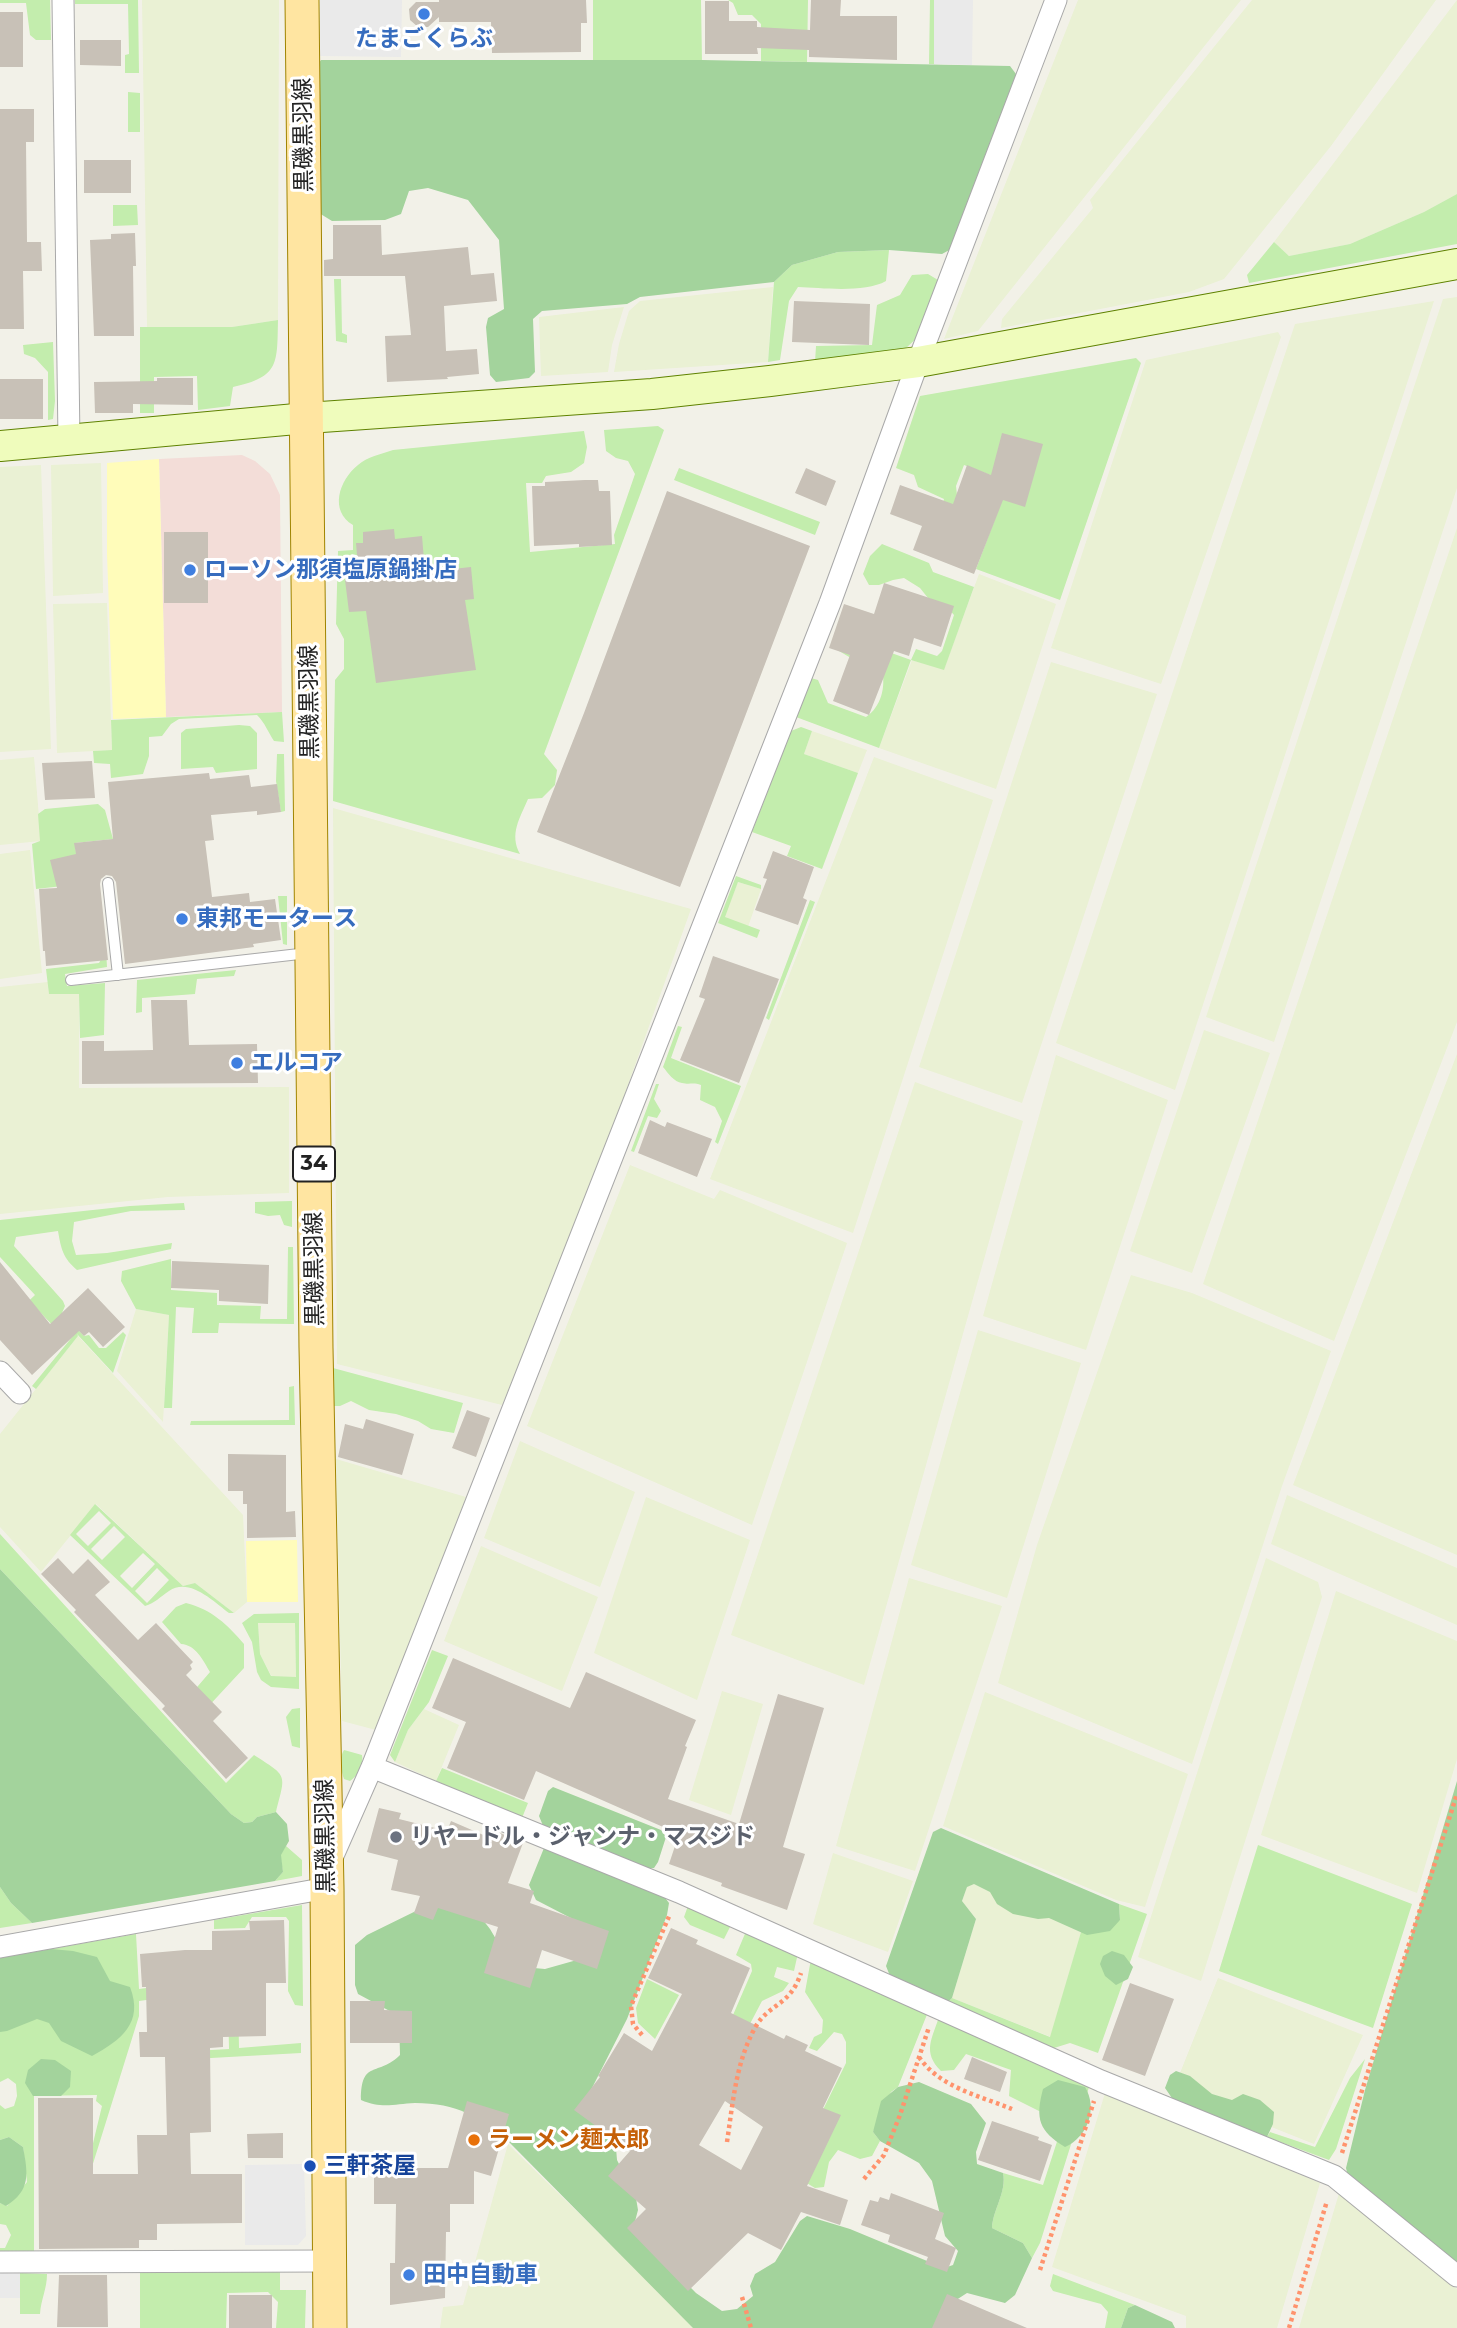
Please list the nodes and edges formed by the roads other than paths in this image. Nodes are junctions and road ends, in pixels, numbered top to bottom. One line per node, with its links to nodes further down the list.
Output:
1 (63, 0): 7 (street)
2 (302, 0): 6 (main road, 黒磯黒羽線 / 34)
3 (1056, 0): 5 (street)
4 (1457, 264): 5 (street)
5 (918, 362): 6 (street); 15 (street)
6 (307, 418): 7 (street); 10 (main road, 黒磯黒羽線 / 34)
7 (69, 440): 8 (street)
8 (0, 446)
9 (108, 883): 11 (lane)
10 (312, 952): 11 (lane); 16 (main road, 黒磯黒羽線 / 34)
11 (118, 975): 12 (lane)
12 (71, 980)
13 (0, 1372): 14 (street)
14 (20, 1393)
15 (372, 1767): 16 (street); 20 (street)
16 (327, 1877): 17 (street); 18 (main road, 黒磯黒羽線 / 34)
17 (0, 1947)
18 (330, 2261): 19 (street); 21 (main road, 黒磯黒羽線 / 34)
19 (0, 2262)
20 (1457, 2276)
21 (330, 2328)

